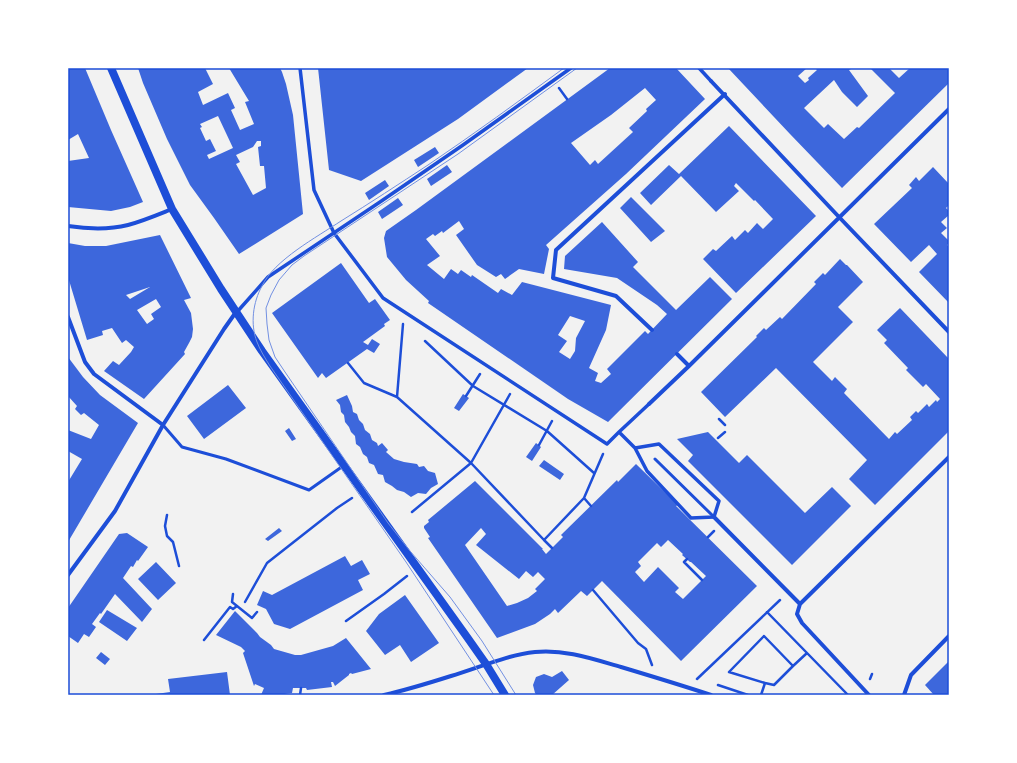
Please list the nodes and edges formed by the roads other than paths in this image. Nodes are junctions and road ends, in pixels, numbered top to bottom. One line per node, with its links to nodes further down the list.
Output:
1 (111, 68): 8 (main road)
2 (300, 68): 11 (street)
3 (571, 68): 11 (street)
4 (699, 68): 5 (street)
5 (711, 81): 6 (street)
6 (725, 94): 9 (street); 14 (street)
7 (949, 109): 9 (street)
8 (172, 209): 10 (street); 12 (main road)
9 (839, 218): 15 (street); 17 (street)
10 (68, 226)
11 (334, 233): 12 (street); 20 (street)
12 (236, 312): 19 (street); 24 (main road)
13 (68, 317): 19 (street)
14 (652, 330)
15 (949, 332)
16 (677, 354): 17 (street)
17 (689, 366): 18 (street)
18 (649, 404): 20 (street)
19 (163, 425): 24 (lane); 26 (street)
20 (619, 432): 21 (street)
21 (635, 448): 25 (street); 25 (street)
22 (949, 457): 27 (street)
23 (655, 459): 25 (lane)
24 (344, 466): 29 (main road)
25 (714, 517): 27 (street)
26 (68, 575)
27 (800, 604): 33 (street)
28 (949, 636): 34 (street)
29 (486, 664): 30 (street); 31 (main road); 32 (street)
30 (384, 695)
31 (505, 695)
32 (711, 695)
33 (869, 695)
34 (904, 695)

